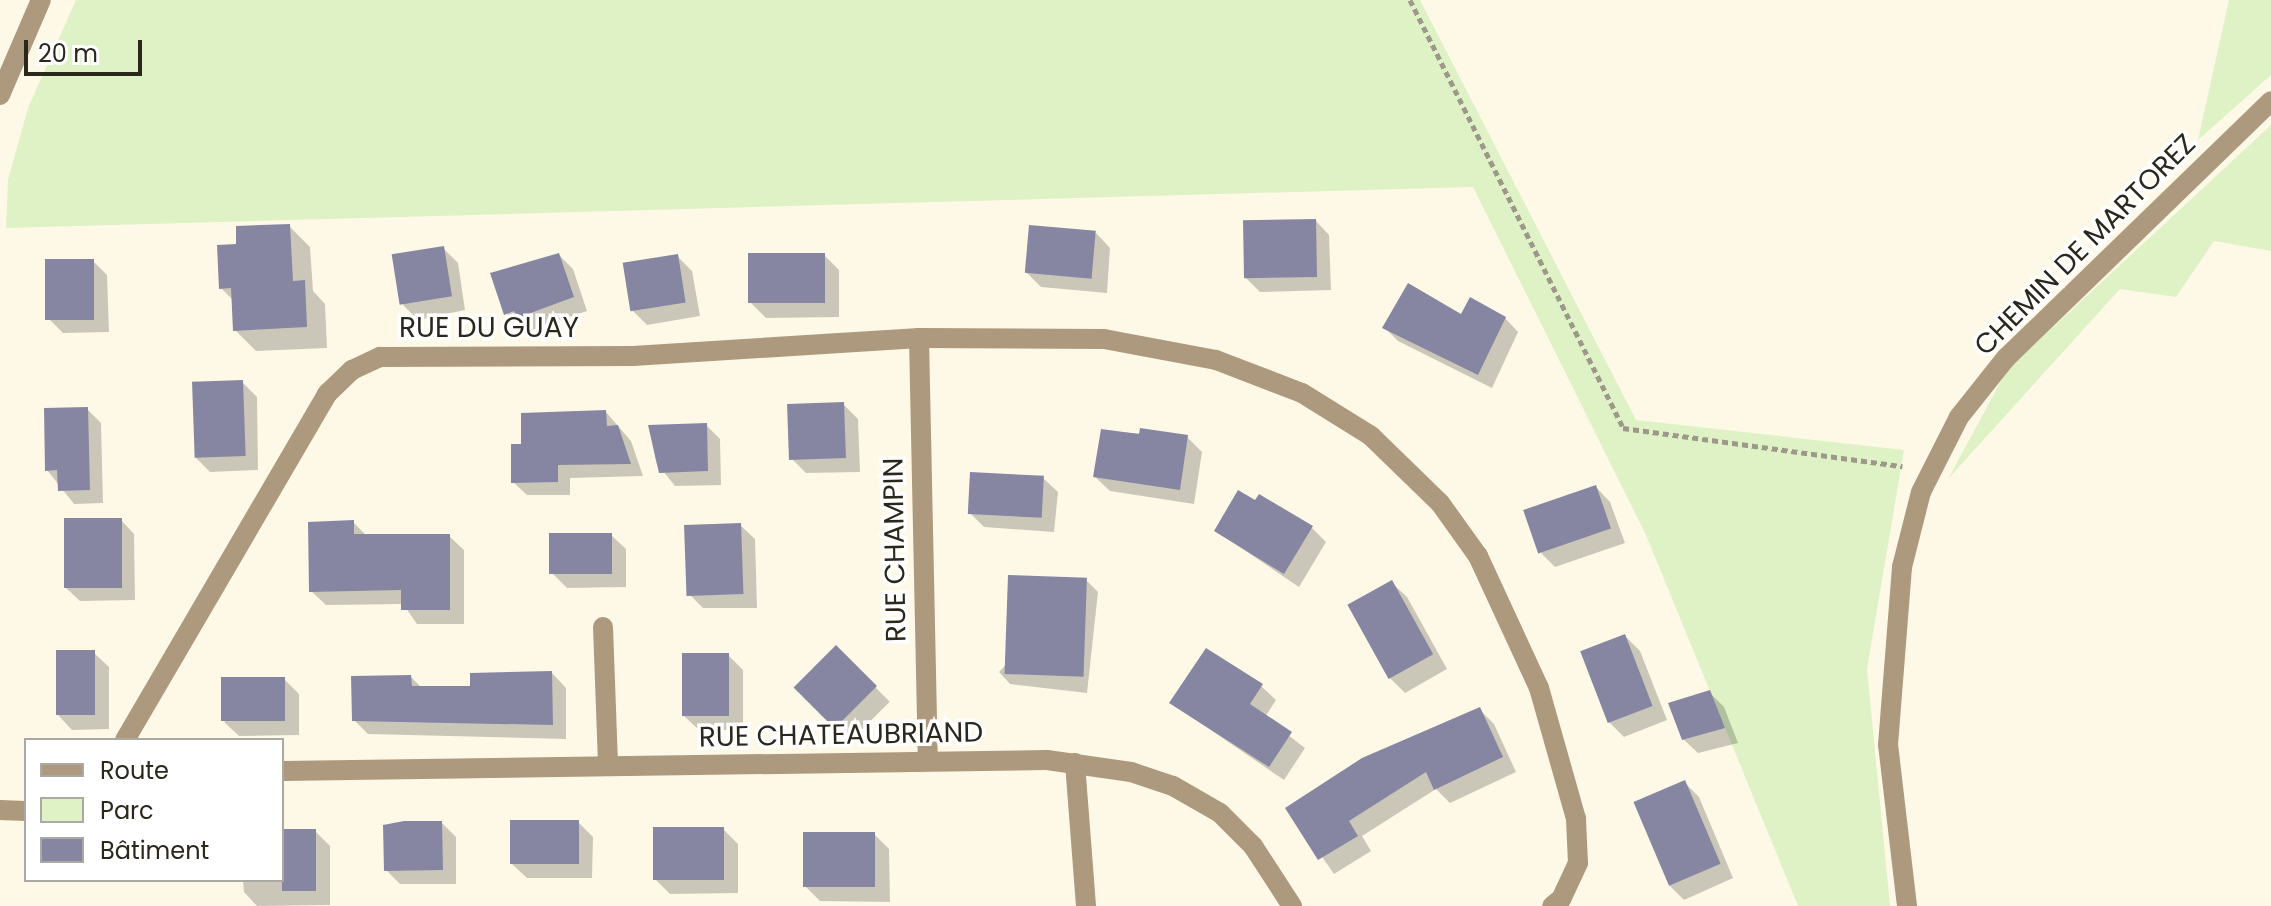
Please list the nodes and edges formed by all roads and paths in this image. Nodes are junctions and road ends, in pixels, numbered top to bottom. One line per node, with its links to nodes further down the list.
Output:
1 (41, 0): 3 (street)
2 (1410, 0): 6 (path)
3 (0, 95)
4 (2271, 101): 6 (street, CHEMIN DE MARTOREZ)
5 (919, 338): 8 (street, RUE DU GUAY); 9 (street, RUE CHAMPIN); 17 (street, RUE DU GUAY)
6 (1932, 470): 18 (street, CHEMIN DE MARTOREZ)
7 (603, 627): 11 (street)
8 (126, 738)
9 (928, 761): 10 (street, RUE CHATEAUBRIAND); 11 (street, RUE CHATEAUBRIAND)
10 (1075, 763): 15 (street); 16 (street, RUE CHATEAUBRIAND)
11 (608, 766): 12 (street, RUE CHATEAUBRIAND)
12 (284, 771)
13 (0, 810): 14 (street)
14 (24, 811)
15 (1086, 906)
16 (1292, 906)
17 (1552, 906)
18 (1907, 906)

